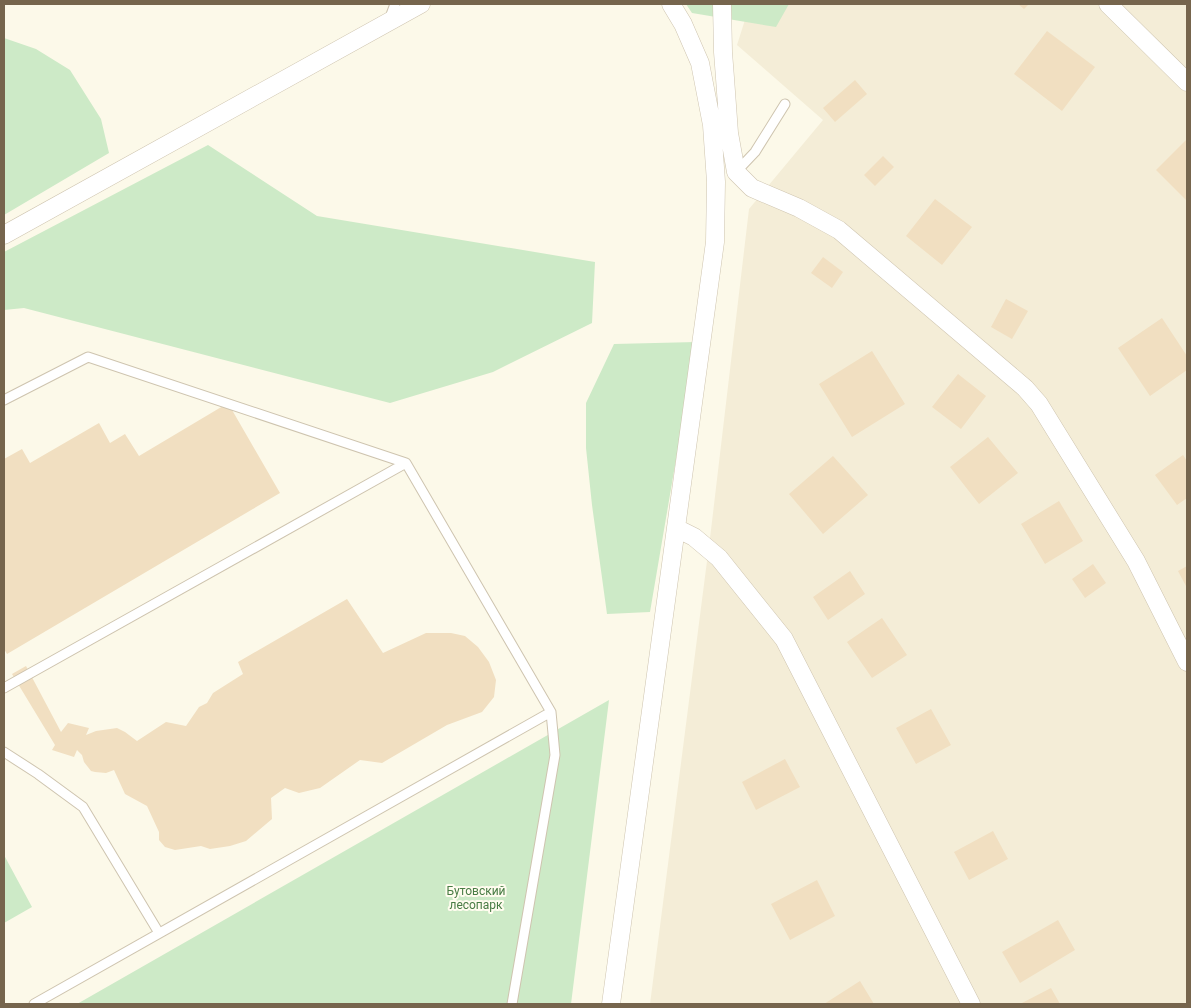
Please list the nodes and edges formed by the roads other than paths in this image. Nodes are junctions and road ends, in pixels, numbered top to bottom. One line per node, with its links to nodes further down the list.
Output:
1 (395, 4): 6 (lane)
2 (421, 4): 6 (street)
3 (671, 4): 13 (street)
4 (722, 4): 9 (street)
5 (1108, 4): 7 (street)
6 (389, 21): 10 (street)
7 (1187, 82)
8 (785, 104): 9 (lane)
9 (736, 172): 14 (street)
10 (4, 236)
11 (4, 400): 12 (lane)
12 (406, 463): 15 (lane); 16 (lane)
13 (676, 528): 21 (street); 22 (street)
14 (1187, 662)
15 (4, 688)
16 (551, 712): 18 (lane); 20 (lane)
17 (4, 752): 18 (lane)
18 (159, 933): 19 (lane)
19 (34, 1004)
20 (512, 1004)
21 (611, 1004)
22 (971, 1004)

